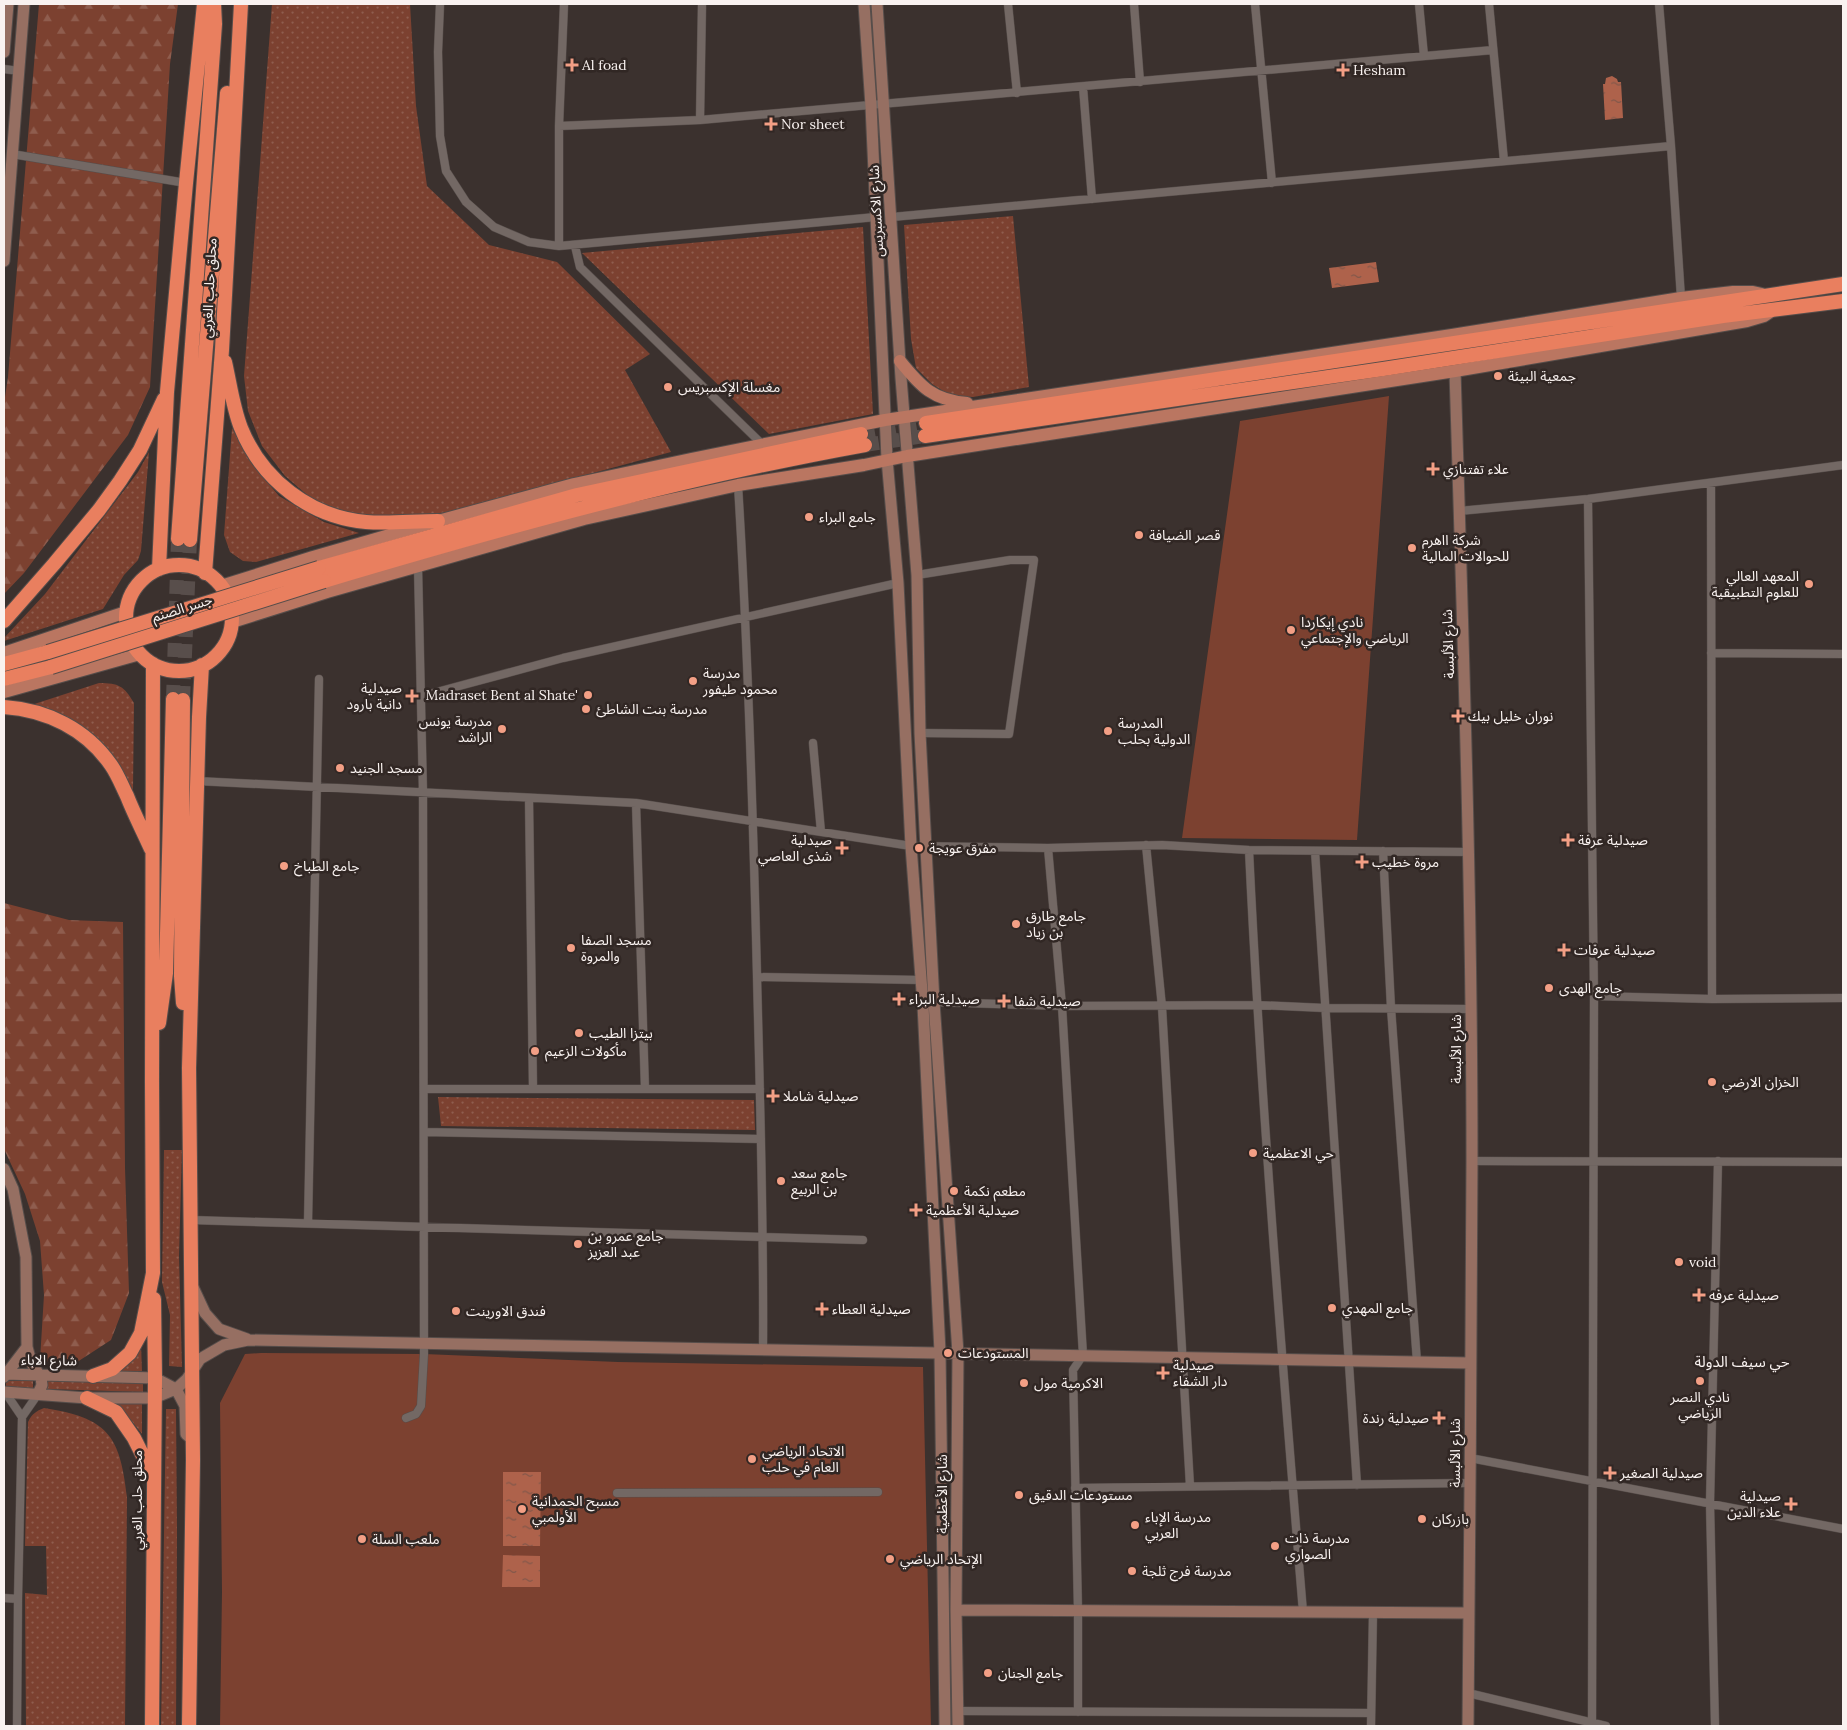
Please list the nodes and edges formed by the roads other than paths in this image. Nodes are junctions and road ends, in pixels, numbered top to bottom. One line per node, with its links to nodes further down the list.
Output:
1 (8, 4): 19 (street)
2 (24, 4): 20 (street)
3 (204, 4): 35 (highway)
4 (214, 4): 5 (highway)
5 (235, 4)
6 (241, 4): 48 (highway, محلق حلب الغربي)
7 (440, 4): 41 (street)
8 (564, 4): 31 (street)
9 (702, 4): 30 (street)
10 (864, 4): 29 (street)
11 (877, 4): 28 (street, شارع الاكسبريس)
12 (1008, 4): 27 (street)
13 (1134, 4): 25 (street)
14 (1255, 4): 23 (street)
15 (1419, 4): 21 (street)
16 (1489, 4): 18 (street)
17 (1658, 4): 32 (street)
18 (1493, 50): 21 (street); 34 (street)
19 (4, 53): 20 (street)
20 (20, 55): 24 (street)
21 (1424, 56): 23 (street)
22 (4, 69): 24 (street)
23 (1261, 71): 25 (street); 36 (street)
24 (19, 72): 33 (street)
25 (1140, 82): 26 (street)
26 (1083, 87): 27 (street); 37 (street)
27 (1017, 93): 28 (street)
28 (885, 105): 29 (street); 39 (street, شارع الاكسبريس)
29 (871, 106): 30 (street); 38 (street)
30 (700, 120): 31 (street)
31 (559, 126): 41 (street)
32 (1671, 146): 34 (street); 45 (street)
33 (12, 154): 35 (street); 40 (street)
34 (1504, 162): 36 (street)
35 (186, 183): 51 (highway)
36 (1272, 183): 37 (street)
37 (1092, 199): 39 (street)
38 (876, 217): 42 (street); 54 (street)
39 (892, 217): 49 (street, شارع الاكسبريس)
40 (4, 243): 43 (street)
41 (559, 246): 42 (street)
42 (575, 246): 56 (street)
43 (4, 260)
44 (1843, 284): 47 (highway)
45 (1682, 298): 47 (main road); 52 (main road)
46 (1843, 301): 47 (highway)
47 (1774, 303): 50 (main road); 55 (highway)
48 (222, 350): 66 (highway); 69 (highway, محلق حلب الغربي)
49 (900, 361): 52 (main road); 53 (street, شارع الاكسبريس)
50 (1455, 371): 57 (main road); 64 (street, شارع الألبسة)
51 (167, 392): 68 (highway); 76 (highway)
52 (987, 405): 53 (main road)
53 (904, 417): 54 (main road); 57 (street, شارع الاكسبريس)
54 (885, 420): 56 (main road); 58 (street)
55 (926, 429)
56 (763, 445): 62 (main road)
57 (907, 456): 58 (main road); 71 (street, شارع الاكسبريس)
58 (886, 459): 61 (main road); 72 (street)
59 (1843, 465): 60 (street)
60 (1711, 483): 63 (street); 79 (street)
61 (738, 485): 65 (main road); 75 (street)
62 (576, 490): 65 (highway); 66 (main road); 70 (highway)
63 (1588, 499): 64 (street); 110 (street)
64 (1459, 511): 107 (street, شارع الألبسة)
65 (582, 514): 67 (main road); 70 (highway)
66 (438, 521): 73 (main road)
67 (418, 566): 77 (main road); 88 (street)
68 (159, 569): 69 (highway); 74 (highway)
69 (206, 573): 73 (highway)
70 (322, 575): 82 (highway, جسر الصنم, bridge); 86 (highway, جسر الصنم, bridge)
71 (917, 575): 90 (street, شارع الاكسبريس); 90 (street)
72 (898, 583): 75 (street); 100 (street)
73 (221, 586): 77 (highway)
74 (126, 612): 78 (main road); 80 (highway)
75 (746, 618): 88 (street); 97 (street)
76 (4, 621)
77 (232, 622): 84 (highway)
78 (4, 653)
79 (1711, 653): 81 (street); 112 (street)
80 (140, 654): 83 (highway); 87 (main road)
81 (1843, 654)
82 (4, 664)
83 (153, 664): 84 (highway); 106 (highway)
84 (202, 665): 92 (highway)
85 (319, 679): 93 (street)
86 (4, 680)
87 (4, 692)
88 (422, 696): 94 (street)
89 (4, 707): 106 (highway)
90 (920, 733): 101 (street, شارع الاكسبريس)
91 (813, 743): 98 (street)
92 (198, 781): 93 (street); 120 (highway)
93 (316, 787): 94 (street); 134 (street)
94 (423, 793): 95 (street); 122 (street)
95 (529, 798): 96 (street); 123 (street)
96 (636, 804): 97 (street); 124 (street)
97 (753, 822): 98 (street); 108 (street)
98 (820, 832): 100 (street)
99 (1146, 845): 102 (street); 103 (street); 116 (street)
100 (911, 846): 101 (street); 109 (street)
101 (926, 846): 102 (street); 113 (street, شارع الأعظمية)
102 (1048, 848): 114 (street)
103 (1249, 850): 104 (street); 115 (street)
104 (1316, 851): 105 (street); 117 (street)
105 (1383, 851): 107 (street); 118 (street)
106 (153, 852): 121 (highway)
107 (1469, 852): 119 (street, شارع الألبسة)
108 (757, 976): 109 (street); 125 (street)
109 (921, 980): 144 (street)
110 (1594, 996): 112 (street); 129 (street)
111 (1843, 998): 112 (street)
112 (1712, 999)
113 (934, 1002): 114 (street); 145 (street, شارع الأعظمية)
114 (1062, 1006): 116 (street); 146 (street)
115 (1256, 1006): 116 (street); 117 (street); 148 (street)
116 (1162, 1007): 147 (street)
117 (1325, 1008): 118 (street); 149 (street)
118 (1391, 1008): 119 (street); 150 (street)
119 (1471, 1009): 128 (street, شارع الألبسة)
120 (189, 1068): 121 (highway); 133 (highway)
121 (152, 1082): 138 (highway)
122 (424, 1089): 123 (street); 126 (street)
123 (533, 1089): 124 (street)
124 (645, 1089): 125 (street)
125 (760, 1089): 127 (street)
126 (424, 1132): 127 (street); 135 (street)
127 (761, 1140): 136 (street)
128 (1472, 1161): 129 (street); 151 (street, شارع الألبسة)
129 (1594, 1161): 130 (street); 167 (street)
130 (1718, 1161): 131 (street); 175 (street)
131 (1843, 1162)
132 (4, 1169): 142 (street)
133 (191, 1220): 134 (street); 139 (highway)
134 (308, 1223): 135 (street)
135 (424, 1226): 136 (street); 141 (street)
136 (764, 1237): 137 (street); 143 (street)
137 (862, 1240)
138 (153, 1273): 155 (highway); 156 (highway, محلق حلب الغربي)
139 (192, 1284): 140 (street); 152 (highway)
140 (248, 1340): 141 (street); 152 (street)
141 (424, 1343): 143 (street); 163 (street)
142 (27, 1347): 153 (street); 154 (street)
143 (763, 1349): 144 (street)
144 (940, 1352): 145 (street); 192 (street)
145 (958, 1353): 146 (street); 179 (street, شارع الأعظمية)
146 (1083, 1355): 147 (street); 172 (street)
147 (1182, 1357): 148 (street); 171 (street)
148 (1282, 1359): 149 (street); 169 (street)
149 (1349, 1361): 150 (street); 170 (street)
150 (1417, 1362): 151 (street)
151 (1470, 1363): 165 (street, شارع الألبسة)
152 (193, 1371): 157 (street); 164 (highway)
153 (4, 1375): 154 (street, شارع الاباء)
154 (40, 1375): 155 (street, شارع الاباء); 159 (street)
155 (93, 1376): 156 (street, شارع الاباء)
156 (155, 1378): 157 (street); 161 (highway, محلق حلب الغربي)
157 (176, 1389): 161 (street); 164 (street)
158 (4, 1390): 159 (street); 162 (street)
159 (38, 1394): 160 (street); 162 (street)
160 (86, 1398): 161 (street); 166 (highway)
161 (154, 1398): 166 (highway, محلق حلب الغربي)
162 (22, 1417): 178 (street)
163 (406, 1418)
164 (193, 1440): 191 (highway)
165 (1470, 1458): 167 (street); 168 (street, شارع الألبسة)
166 (154, 1476): 190 (highway, محلق حلب الغربي)
167 (1591, 1481): 175 (street); 188 (street)
168 (1470, 1483): 170 (street); 183 (street, شارع الألبسة)
169 (1292, 1485): 170 (street); 171 (street); 181 (street)
170 (1358, 1485)
171 (1190, 1486): 172 (street)
172 (1075, 1488): 180 (street)
173 (878, 1492): 174 (street)
174 (617, 1493)
175 (1710, 1504): 176 (street); 197 (street)
176 (1843, 1528)
177 (4, 1598): 178 (street)
178 (18, 1599): 189 (street)
179 (956, 1610): 180 (street); 185 (street, شارع الأعظمية)
180 (1078, 1611): 181 (street); 186 (street)
181 (1303, 1612): 182 (street)
182 (1373, 1612): 183 (street); 187 (street)
183 (1468, 1613): 184 (street, شارع الألبسة)
184 (1468, 1693): 188 (street); 195 (street, شارع الألبسة)
185 (958, 1711): 186 (street); 193 (street, شارع الأعظمية)
186 (1078, 1712): 187 (street)
187 (1371, 1713): 194 (street)
188 (1592, 1724): 196 (street)
189 (18, 1726)
190 (152, 1726)
191 (189, 1726)
192 (945, 1726)
193 (958, 1726)
194 (1371, 1726)
195 (1468, 1726)
196 (1606, 1726)
197 (1715, 1726)

